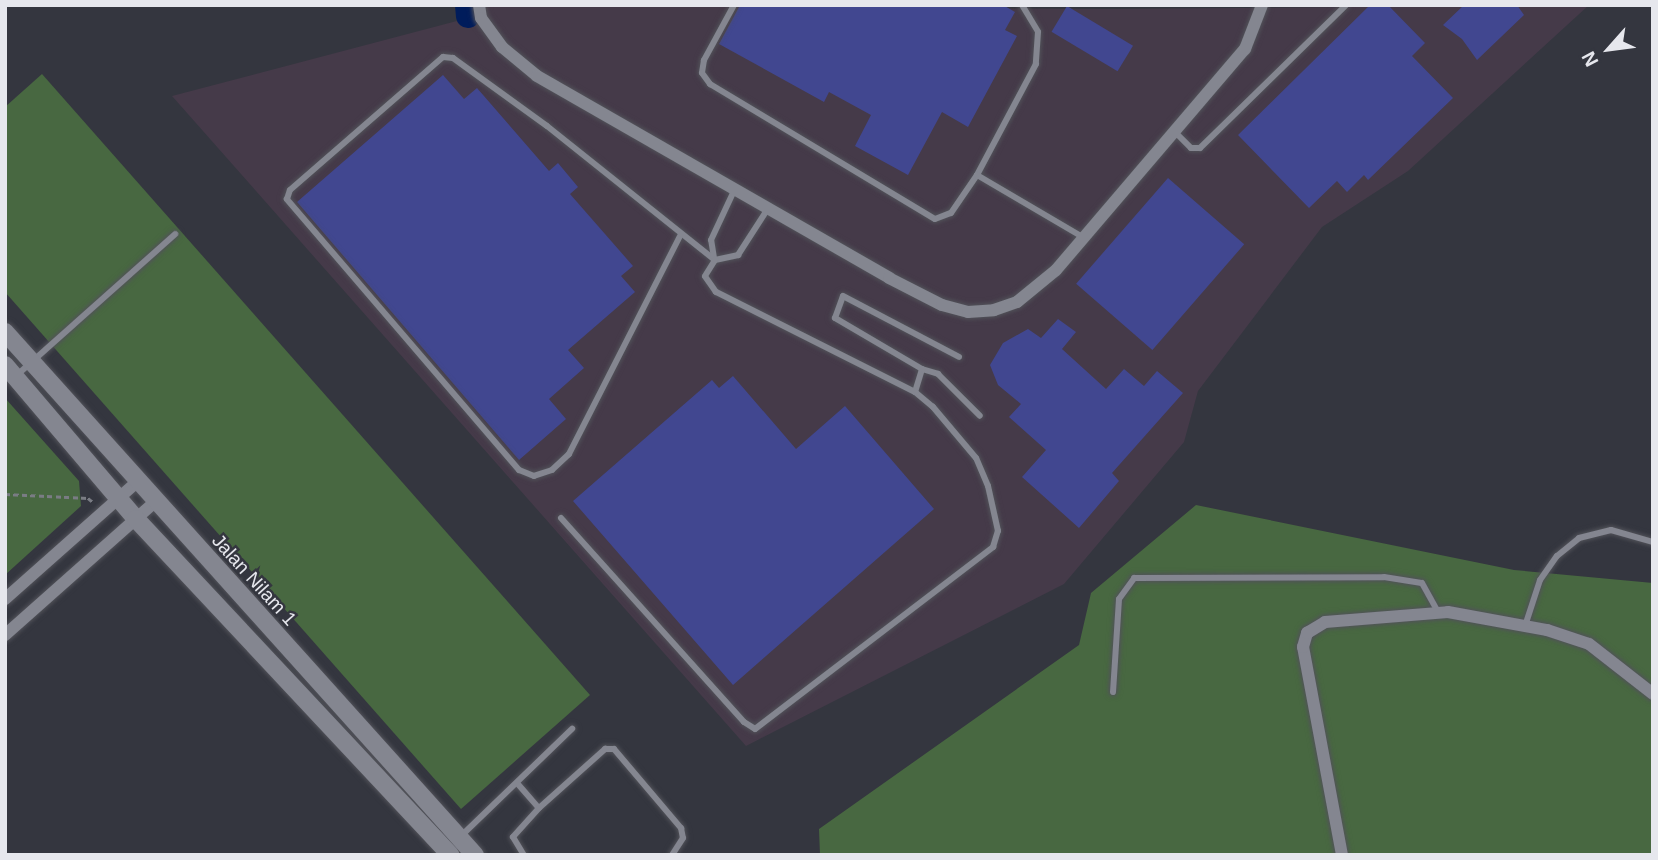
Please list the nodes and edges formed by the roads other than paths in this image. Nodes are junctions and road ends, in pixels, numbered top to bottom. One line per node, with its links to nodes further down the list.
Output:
1 (479, 5): 8 (street)
2 (734, 5): 7 (lane)
3 (1023, 5): 7 (lane)
4 (1262, 5): 6 (street)
5 (1346, 5): 6 (lane)
6 (1176, 133): 12 (street)
7 (977, 175): 12 (lane)
8 (734, 191): 9 (street); 13 (lane)
9 (767, 210): 12 (street); 13 (lane)
10 (175, 234): 16 (lane)
11 (680, 236): 11 (lane); 13 (lane)
12 (1081, 236)
13 (715, 260): 19 (lane)
14 (5, 331): 16 (main road, Jalan Nilam 1)
15 (959, 357): 17 (lane)
16 (32, 362): 18 (lane); 21 (main road, Jalan Nilam 1)
17 (922, 369): 19 (lane); 20 (lane)
18 (10, 370): 22 (main road)
19 (915, 392): 24 (lane)
20 (980, 416)
21 (137, 482): 22 (street); 23 (main road, Jalan Nilam 1)
22 (118, 497): 25 (main road); 27 (street)
23 (155, 502): 25 (street); 36 (main road, Jalan Nilam 1)
24 (561, 518)
25 (136, 519): 30 (street); 37 (main road)
26 (1653, 542): 29 (lane)
27 (5, 599)
28 (1439, 613): 29 (street); 31 (lane); 41 (street)
29 (1525, 626): 32 (street)
30 (5, 635)
31 (1113, 692)
32 (1653, 694)
33 (572, 729): 34 (lane)
34 (516, 783): 35 (lane); 36 (lane)
35 (539, 808): 39 (lane); 40 (lane)
36 (460, 837): 37 (lane); 38 (main road, Jalan Nilam 1)
37 (448, 853)
38 (475, 855)
39 (524, 855)
40 (672, 855)
41 (1342, 855)

